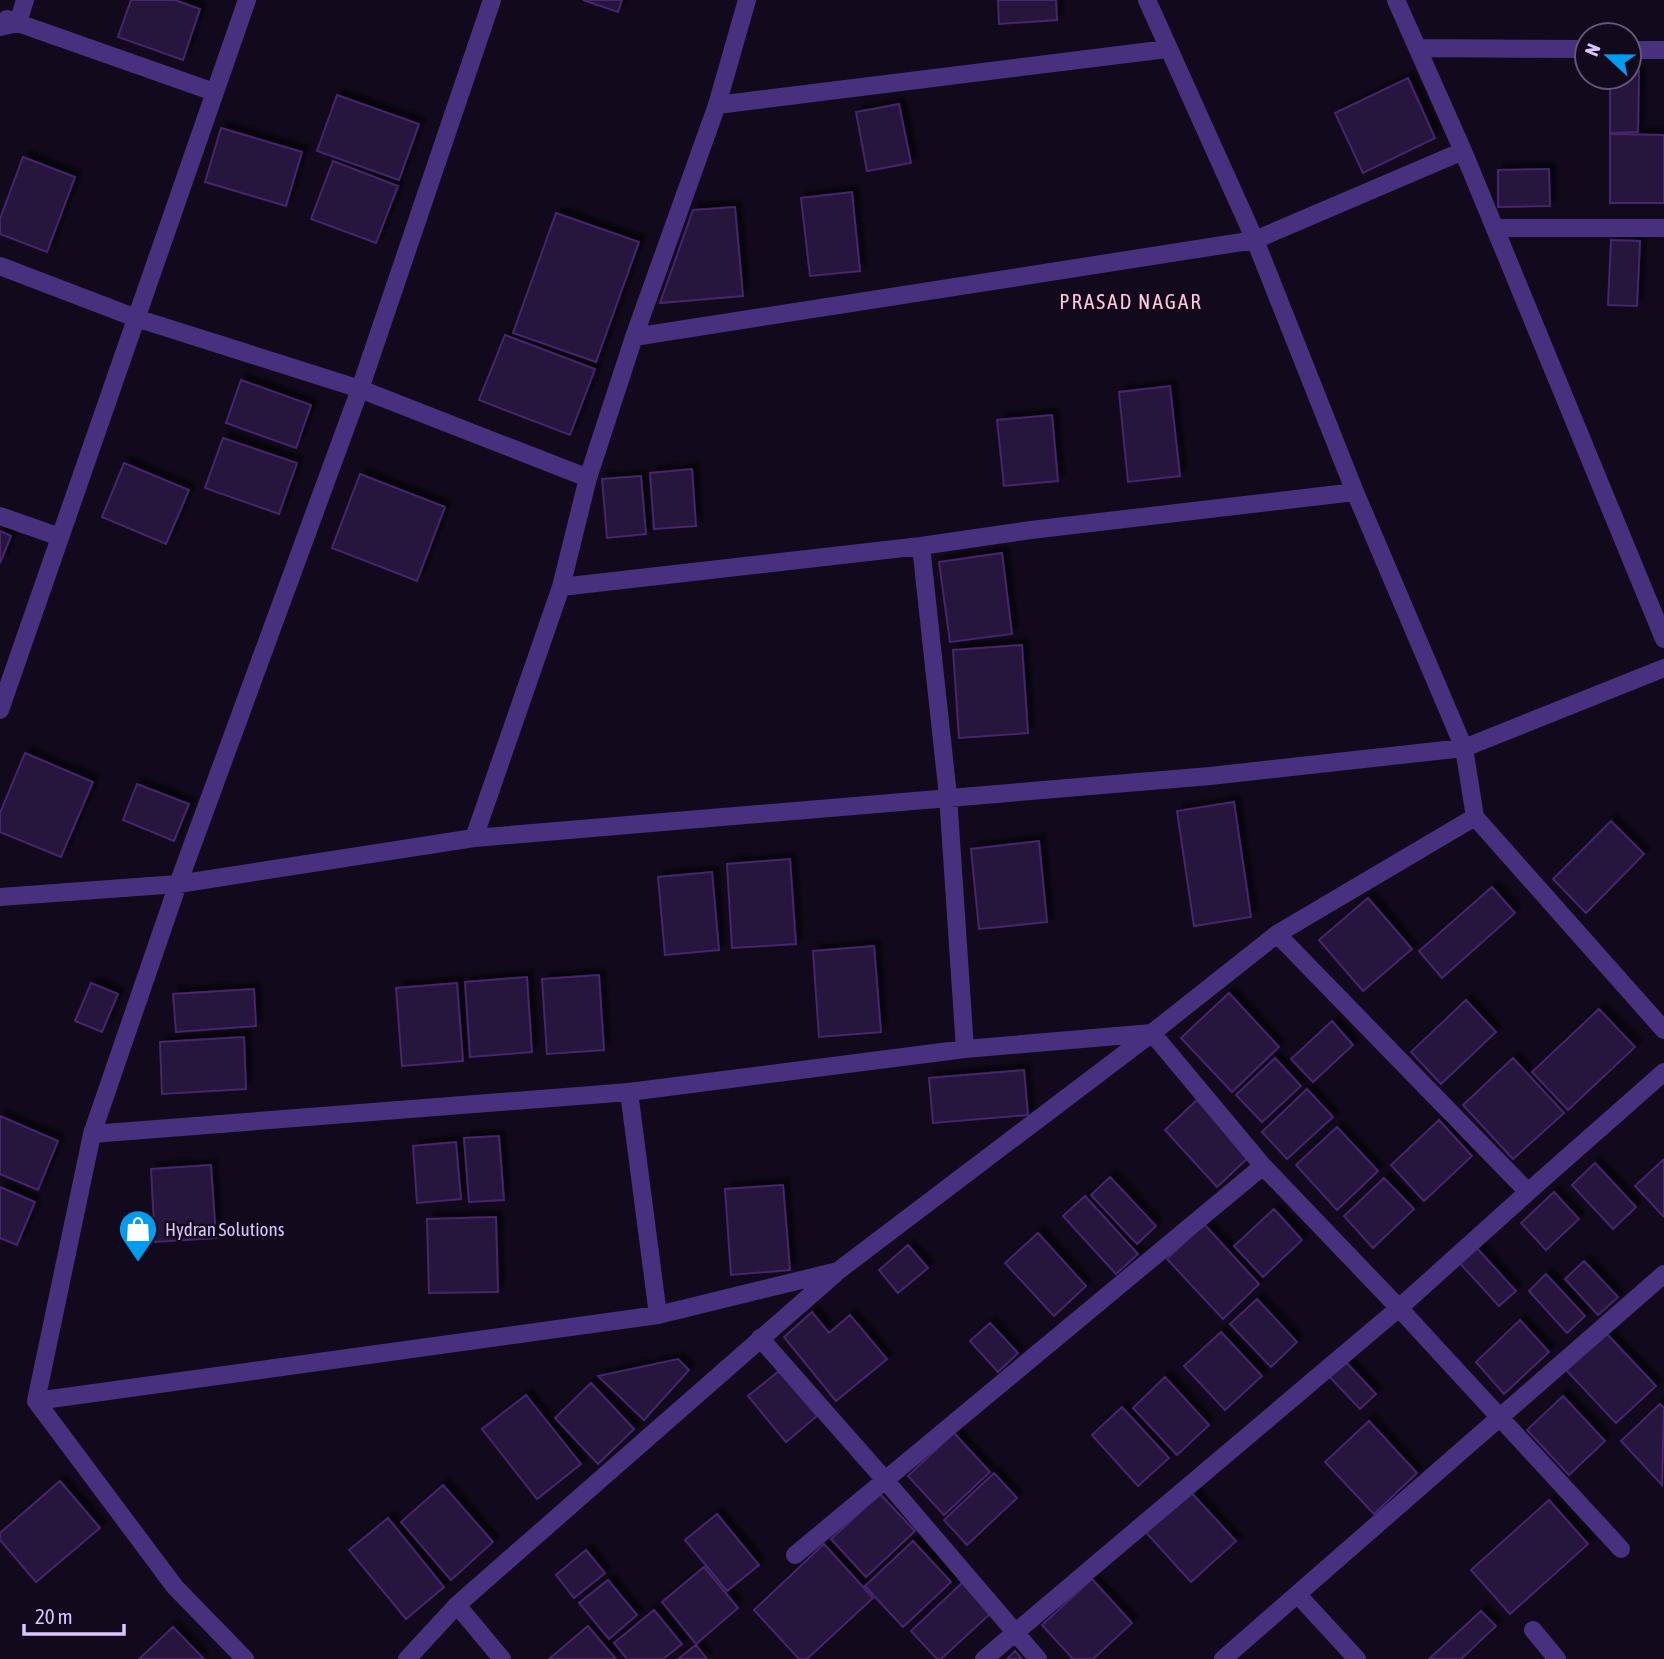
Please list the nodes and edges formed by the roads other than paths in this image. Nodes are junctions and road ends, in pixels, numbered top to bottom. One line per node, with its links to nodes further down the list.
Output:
1 (25, 0): 8 (street)
2 (247, 0): 14 (street)
3 (492, 0): 23 (street)
4 (747, 0): 15 (street)
5 (1147, 0): 10 (street)
6 (1396, 0): 9 (street)
7 (0, 16): 8 (street)
8 (9, 25): 14 (street)
9 (1417, 48): 11 (street); 16 (street)
10 (1167, 49): 15 (street); 19 (street)
11 (1573, 49)
12 (1643, 50): 13 (street)
13 (1664, 50)
14 (214, 92): 21 (street)
15 (717, 104): 22 (street)
16 (1463, 150): 17 (street); 19 (street)
17 (1495, 228): 18 (street); 30 (street)
18 (1664, 228)
19 (1255, 240): 22 (street); 25 (street)
20 (0, 267): 21 (street)
21 (136, 318): 23 (street); 27 (street)
22 (634, 337): 24 (street)
23 (360, 389): 24 (street); 37 (street)
24 (588, 478): 29 (street)
25 (1355, 492): 28 (street); 33 (street)
26 (0, 516): 27 (street)
27 (60, 537): 32 (street)
28 (920, 546): 29 (street); 34 (street)
29 (561, 587): 36 (street)
30 (1664, 639)
31 (1664, 668): 33 (street)
32 (0, 710)
33 (1464, 748): 34 (street); 35 (street)
34 (948, 796): 36 (street); 42 (street)
35 (1475, 817): 39 (street); 40 (street)
36 (474, 838): 37 (street)
37 (178, 884): 38 (street); 45 (street)
38 (0, 897)
39 (1278, 934): 41 (street); 47 (street)
40 (1664, 1030)
41 (1152, 1033): 42 (street); 46 (street); 48 (street)
42 (965, 1049): 44 (street)
43 (1664, 1072): 47 (street)
44 (629, 1091): 45 (street); 51 (street)
45 (92, 1134): 53 (street)
46 (1263, 1166): 50 (street); 55 (street)
47 (1528, 1192): 50 (street)
48 (838, 1271): 51 (street); 52 (street)
49 (1664, 1274): 54 (street)
50 (1399, 1308): 54 (street); 61 (street)
51 (658, 1315): 53 (street)
52 (760, 1338): 55 (street); 59 (street)
53 (36, 1401): 62 (street)
54 (1500, 1419): 56 (street); 58 (street)
55 (885, 1480): 57 (street); 61 (street)
56 (1621, 1549)
57 (795, 1555)
58 (1297, 1595): 67 (street); 68 (street)
59 (457, 1605): 63 (street); 64 (street)
60 (1533, 1630): 69 (street)
61 (1014, 1632): 65 (street); 66 (street)
62 (245, 1659)
63 (407, 1659)
64 (502, 1659)
65 (984, 1659)
66 (1038, 1659)
67 (1223, 1659)
68 (1357, 1659)
69 (1557, 1659)

